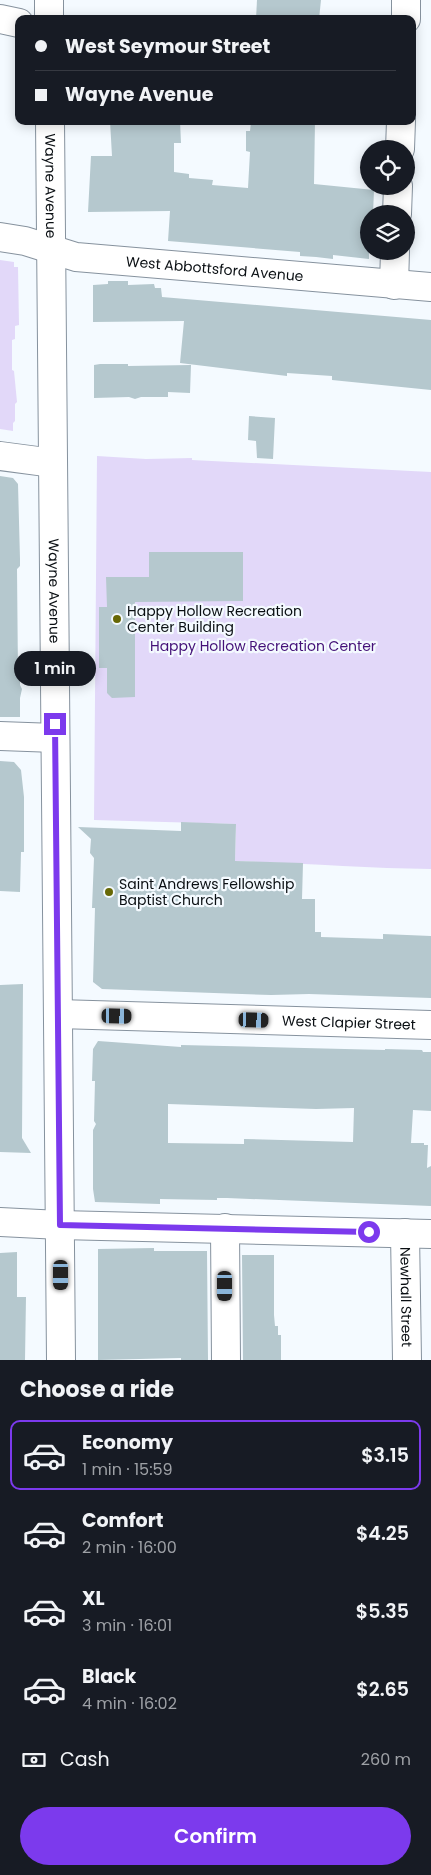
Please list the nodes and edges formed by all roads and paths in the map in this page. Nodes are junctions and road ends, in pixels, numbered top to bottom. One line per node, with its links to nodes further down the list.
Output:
1 (48, 0): 3 (street)
2 (406, 0): 4 (street)
3 (49, 15)
4 (406, 15)
5 (0, 19): 6 (street)
6 (15, 22)
7 (50, 125): 11 (street, Wayne Avenue)
8 (401, 125): 9 (street)
9 (400, 140)
10 (0, 237): 11 (street, West Abbottsford Avenue)
11 (51, 249): 13 (street, West Abbottsford Avenue); 16 (street, Wayne Avenue)
12 (395, 260): 13 (street)
13 (394, 285): 14 (street, West Abbottsford Avenue)
14 (431, 288)
15 (0, 456): 16 (street)
16 (53, 463): 18 (street, Wayne Avenue)
17 (0, 736): 18 (street)
18 (55, 738): 19 (street, Wayne Avenue)
19 (58, 1014): 20 (street, West Clapier Street); 22 (street, Wayne Avenue)
20 (431, 1024)
21 (0, 1222): 22 (street)
22 (60, 1225): 23 (street); 25 (street, Wayne Avenue)
23 (224, 1228): 24 (street); 26 (street)
24 (418, 1233): 27 (street, Newhall Street)
25 (62, 1360)
26 (226, 1360)
27 (407, 1360)

